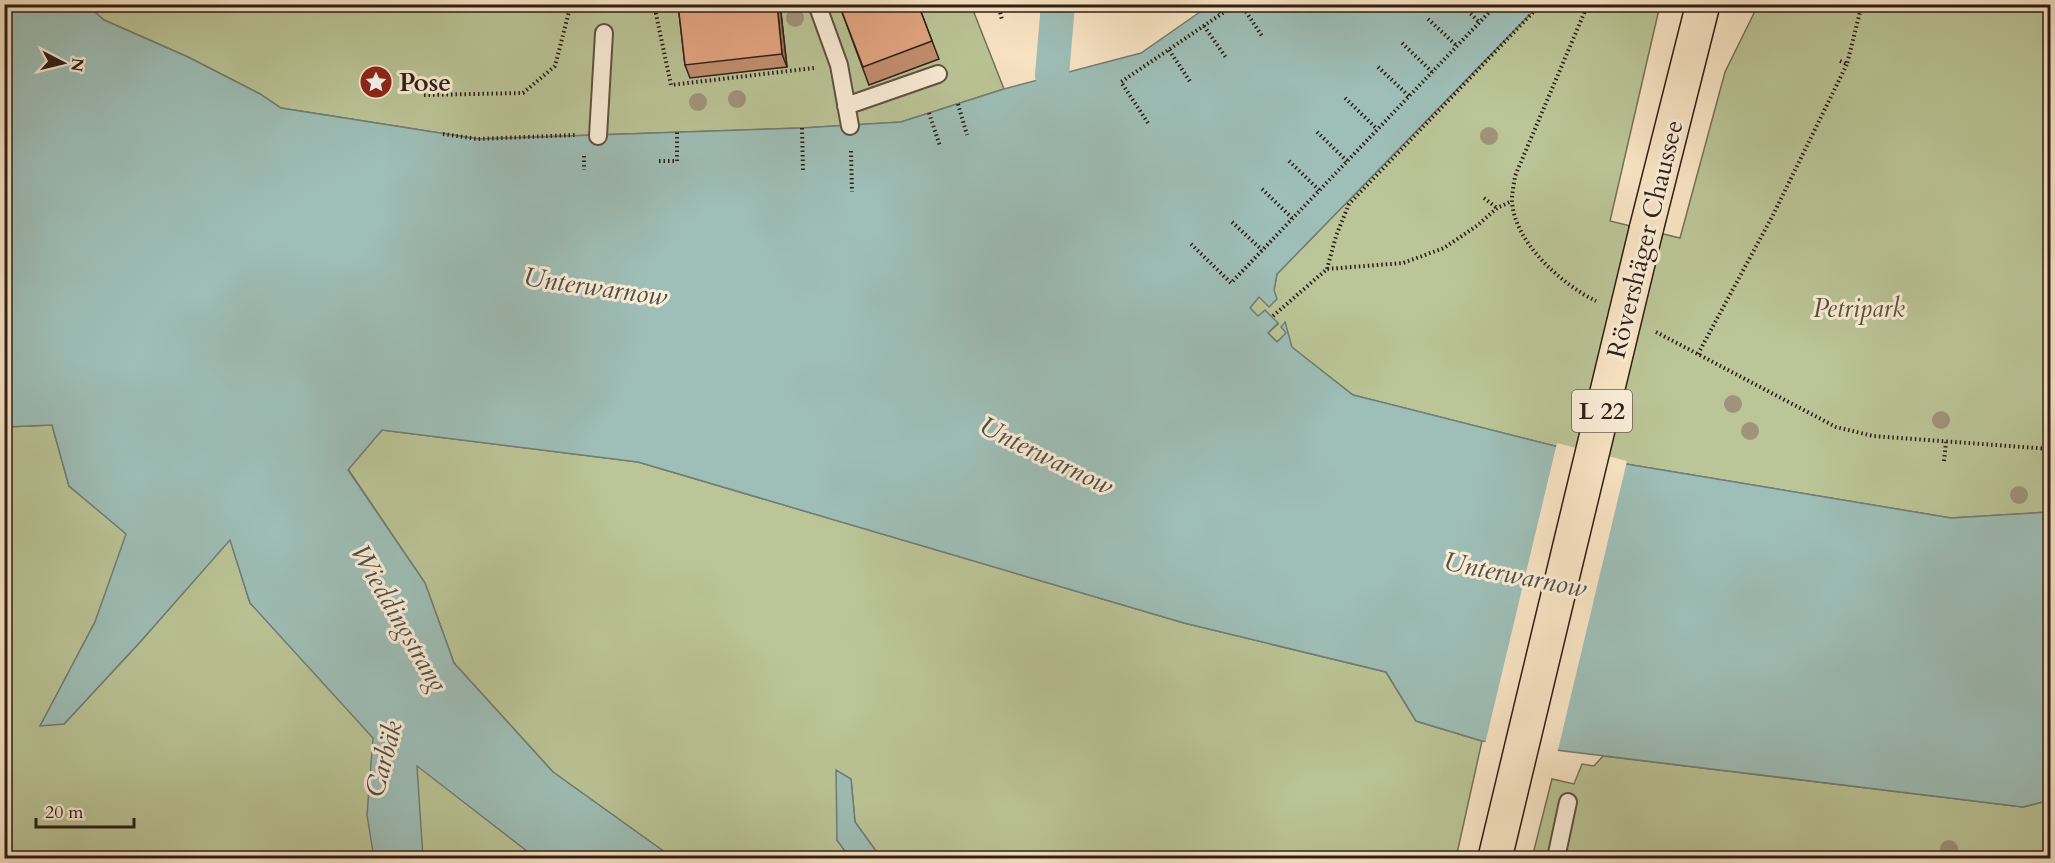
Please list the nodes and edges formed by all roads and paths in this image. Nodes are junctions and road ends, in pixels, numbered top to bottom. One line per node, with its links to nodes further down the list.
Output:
1 (571, 4): 33 (path)
2 (656, 4): 28 (path)
3 (817, 4): 28 (lane)
4 (998, 4): 17 (path)
5 (1215, 4): 15 (path)
6 (1239, 4): 15 (path); 21 (path)
7 (1292, 4): 14 (path)
8 (1461, 4): 18 (path)
9 (1497, 4): 18 (path)
10 (1541, 4): 64 (path)
11 (1588, 4): 58 (path)
12 (1703, 4): 73 (main road, Rövershäger Chaussee / L 22, bridge)
13 (1862, 4): 27 (path)
14 (1297, 12)
15 (1222, 15): 19 (path)
16 (1428, 18): 23 (path)
17 (1002, 20)
18 (1480, 23): 23 (path)
19 (1204, 26): 24 (path); 25 (path)
20 (604, 33): 48 (lane)
21 (1262, 36)
22 (1402, 43): 30 (path)
23 (1457, 46): 30 (path)
24 (1169, 50): 32 (path); 39 (path)
25 (1227, 59)
26 (1840, 61): 27 (path)
27 (1847, 64): 68 (path)
28 (839, 65): 37 (lane)
29 (1378, 67): 34 (path)
30 (1432, 72): 34 (path)
31 (938, 74): 37 (lane)
32 (1191, 83)
33 (424, 95)
34 (1409, 96): 42 (path)
35 (1345, 99): 42 (path)
36 (958, 104): 47 (path)
37 (846, 106): 40 (lane)
38 (929, 113): 49 (path)
39 (1148, 123)
40 (850, 126): 56 (path)
41 (802, 128): 53 (path)
42 (1378, 129): 52 (path)
43 (677, 132): 50 (path)
44 (1317, 132): 52 (path)
45 (443, 134): 46 (path)
46 (576, 135)
47 (967, 135)
48 (598, 136)
49 (940, 146)
50 (659, 161)
51 (1289, 161): 55 (path)
52 (1347, 161): 55 (path)
53 (803, 171)
54 (1262, 189): 60 (path)
55 (1319, 190): 60 (path)
56 (852, 192)
57 (1484, 198): 59 (path)
58 (1512, 201): 59 (path); 65 (path)
59 (1497, 208): 64 (path)
60 (1293, 218): 63 (path)
61 (1232, 222): 63 (path)
62 (1191, 244): 63 (path)
63 (1262, 250)
64 (1327, 269): 66 (path)
65 (1600, 303)
66 (1273, 316)
67 (1649, 329): 68 (path)
68 (1698, 354): 69 (path)
69 (1946, 442): 70 (path); 71 (path)
70 (2050, 449)
71 (1944, 461)
72 (1568, 802): 74 (lane)
73 (1495, 858)
74 (1556, 858)

